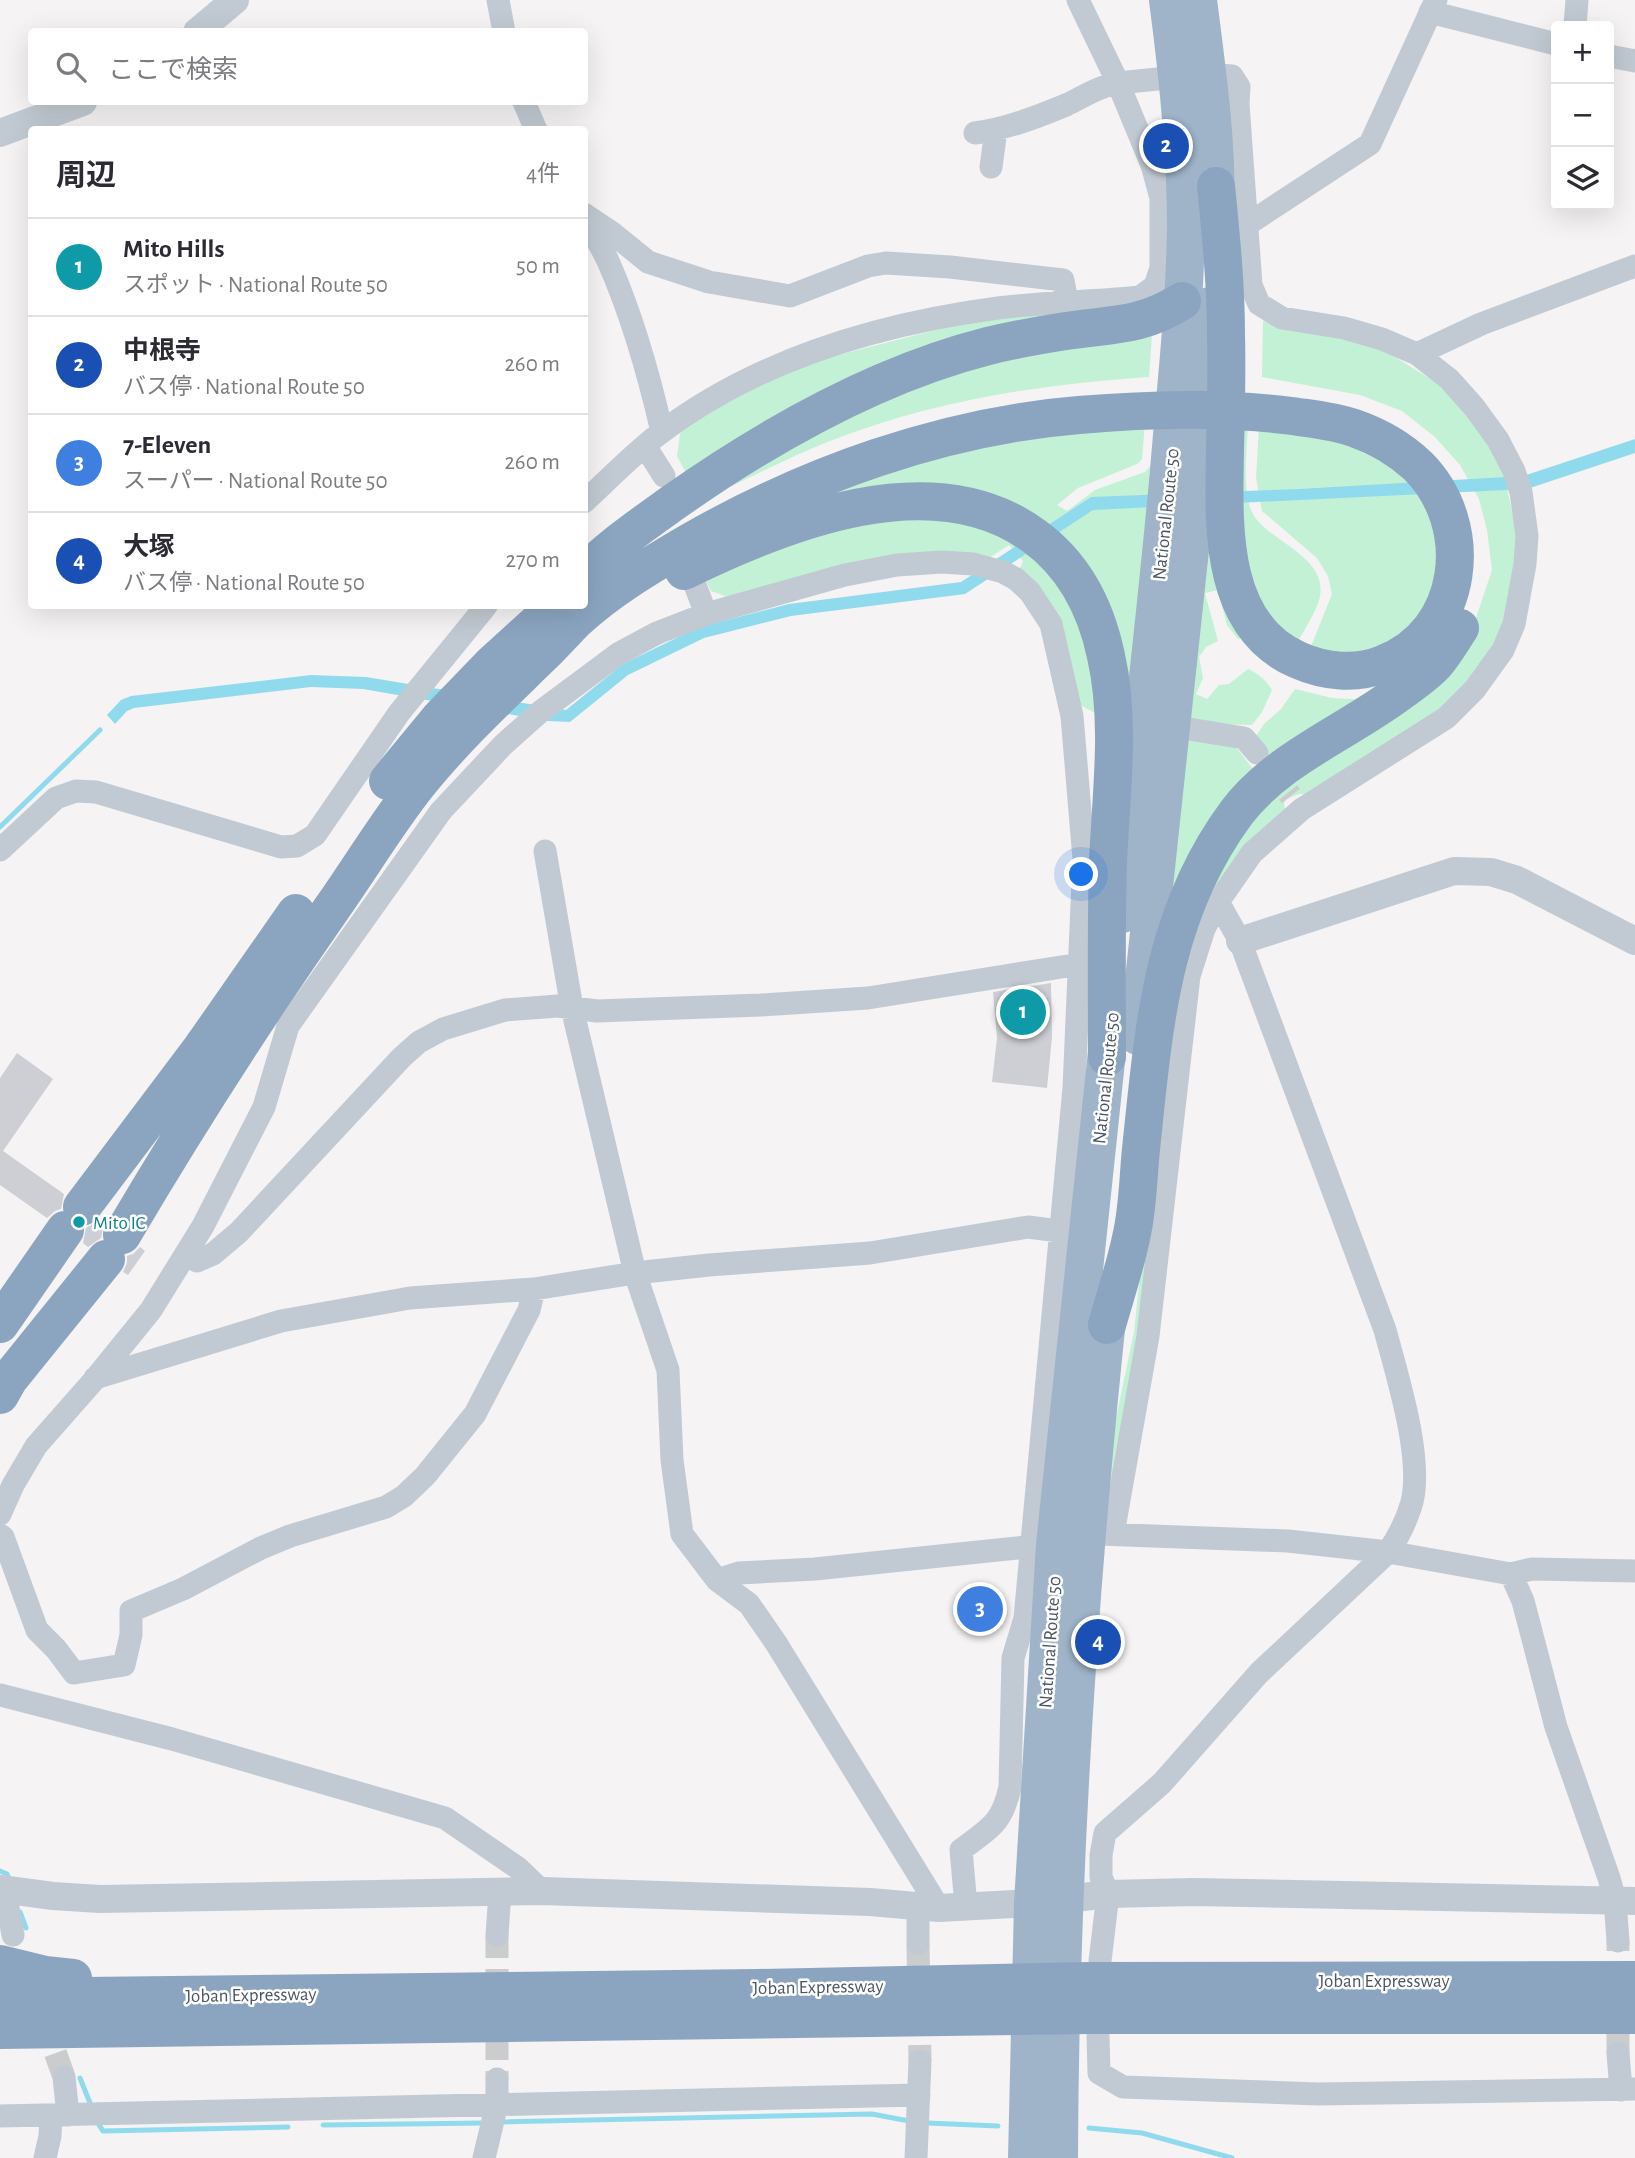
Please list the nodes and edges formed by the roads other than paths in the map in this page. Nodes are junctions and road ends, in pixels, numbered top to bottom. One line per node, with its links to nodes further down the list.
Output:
1 (235, 0): 9 (street)
2 (498, 0): 10 (street)
3 (1078, 0): 15 (street)
4 (1168, 0): 14 (highway, National Route 50)
5 (1198, 0): 14 (highway, National Route 50)
6 (1577, 0): 8 (street)
7 (1433, 6): 11 (street); 24 (street)
8 (1575, 21)
9 (202, 28)
10 (503, 28)
11 (1551, 42)
12 (1614, 57): 13 (street)
13 (1635, 61)
14 (1192, 75): 15 (street); 21 (highway, National Route 50); 24 (street); 26 (highway, National Route 50)
15 (1118, 83): 20 (street); 27 (street)
16 (75, 105): 19 (street)
17 (525, 105): 18 (street)
18 (534, 126)
19 (0, 133)
20 (991, 166)
21 (1216, 186): 30 (highway); 58 (highway, National Route 50)
22 (588, 219): 27 (street)
23 (588, 223): 31 (street)
24 (1245, 226): 28 (street)
25 (1635, 266): 28 (street)
26 (1182, 301): 34 (highway); 52 (highway, National Route 50)
27 (1067, 302): 31 (street)
28 (1417, 354): 47 (street)
29 (1157, 399): 30 (highway); 36 (highway); 40 (highway)
30 (1245, 401): 58 (highway)
31 (653, 439): 32 (street); 33 (street)
32 (664, 476)
33 (588, 498)
34 (588, 570)
35 (695, 584): 39 (street)
36 (588, 587)
37 (484, 609): 45 (street)
38 (554, 609): 57 (highway)
39 (706, 614): 41 (street); 54 (street)
40 (542, 655): 52 (highway); 60 (highway)
41 (1072, 716): 42 (street); 50 (street)
42 (1100, 720)
43 (1189, 729): 44 (street)
44 (1257, 753)
45 (0, 850)
46 (545, 851): 51 (street)
47 (1218, 902): 48 (street); 63 (street)
48 (1240, 941): 49 (street); 64 (street)
49 (1635, 941)
50 (1080, 964): 51 (street); 53 (street)
51 (572, 1009): 54 (street); 55 (street)
52 (1107, 1057): 53 (highway, National Route 50)
53 (1074, 1233): 55 (street); 63 (highway, National Route 50)
54 (185, 1255): 59 (street)
55 (635, 1273): 56 (street); 67 (street)
56 (534, 1289): 59 (street); 62 (street)
57 (0, 1324)
58 (1107, 1325): 63 (highway, National Route 50)
59 (95, 1378): 61 (street)
60 (0, 1395)
61 (0, 1514)
62 (0, 1535)
63 (1072, 1540): 64 (street); 67 (street); 74 (highway, National Route 50); 75 (street)
64 (1388, 1552): 66 (street); 72 (street)
65 (1635, 1572): 66 (street)
66 (1511, 1574): 73 (street)
67 (717, 1580): 75 (street)
68 (0, 1695): 70 (street)
69 (2, 1890): 71 (street); 79 (street)
70 (542, 1891): 71 (street); 75 (street)
71 (499, 1892): 76 (street)
72 (1108, 1894): 73 (street); 74 (street); 83 (street)
73 (1625, 1900): 77 (street)
74 (1048, 1902): 75 (street); 101 (highway, National Route 50); 102 (highway, National Route 50)
75 (941, 1907): 78 (street)
76 (497, 1935)
77 (1618, 1941)
78 (918, 1943)
79 (7, 1950): 81 (highway)
80 (1635, 1980): 83 (highway, Joban Expressway)
81 (596, 1989): 82 (highway, Joban Expressway); 84 (highway, Joban Expressway)
82 (0, 1997)
83 (1094, 1998): 84 (highway, Joban Expressway); 85 (highway, Joban Expressway); 93 (street)
84 (1001, 1999): 86 (highway, Joban Expressway)
85 (1635, 2015)
86 (163, 2029): 87 (highway, Joban Expressway); 88 (highway)
87 (0, 2030)
88 (0, 2040)
89 (1618, 2053): 93 (street)
90 (920, 2060): 94 (street)
91 (64, 2077): 96 (street)
92 (497, 2079): 95 (street)
93 (1628, 2090)
94 (919, 2095): 95 (street); 100 (street)
95 (497, 2104): 96 (street); 99 (street)
96 (60, 2115): 97 (street); 98 (street)
97 (0, 2116)
98 (45, 2158)
99 (484, 2158)
100 (916, 2158)
101 (1027, 2158)
102 (1059, 2158)

